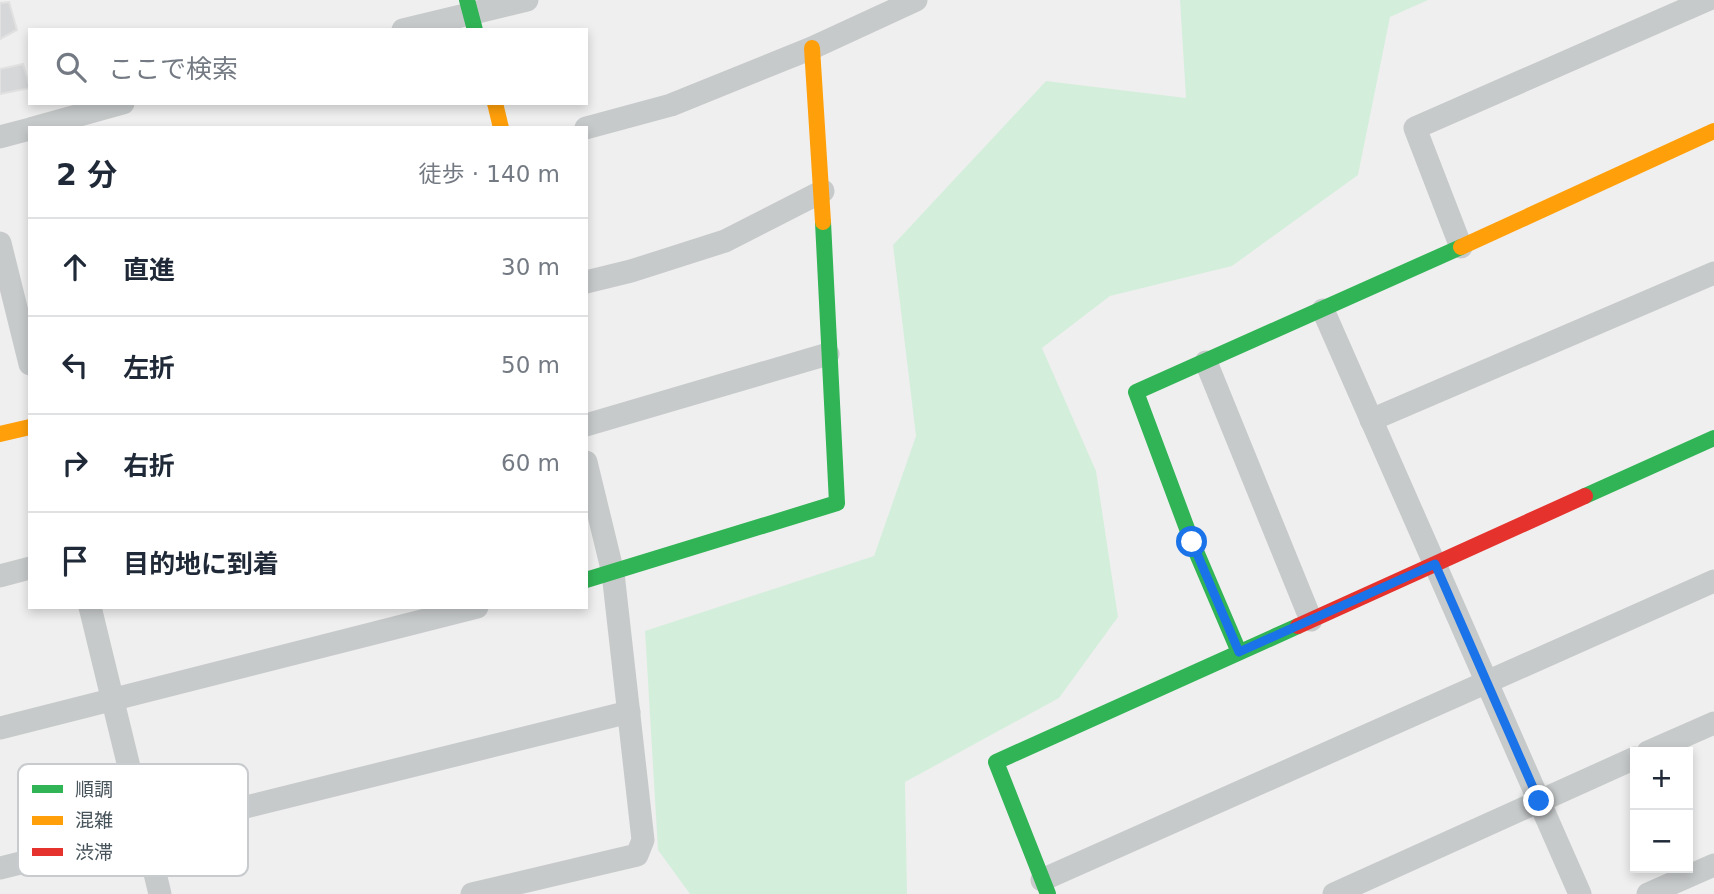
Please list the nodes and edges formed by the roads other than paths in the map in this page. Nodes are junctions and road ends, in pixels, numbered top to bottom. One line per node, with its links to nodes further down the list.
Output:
1 (527, 0): 4 (street)
2 (1707, 0): 17 (street)
3 (908, 2): 6 (street)
4 (471, 15): 5 (street)
5 (412, 28)
6 (812, 48): 11 (street); 15 (street)
7 (116, 105): 9 (street)
8 (495, 105): 10 (street)
9 (38, 126)
10 (501, 126)
11 (588, 127)
12 (28, 129): 14 (street)
13 (1714, 131): 17 (street)
14 (0, 136)
15 (823, 191): 20 (street); 23 (street)
16 (0, 243): 19 (street)
17 (1461, 247): 21 (street)
18 (1714, 274): 25 (street)
19 (13, 277): 22 (street)
20 (588, 282)
21 (1323, 310): 24 (street); 25 (street)
22 (28, 354)
23 (828, 354): 26 (street); 33 (street)
24 (1206, 362): 39 (street); 40 (street)
25 (1371, 420): 31 (street)
26 (588, 424)
27 (28, 427): 28 (street)
28 (0, 434)
29 (1714, 438): 31 (street)
30 (588, 470): 33 (street)
31 (1435, 564): 39 (street); 41 (street)
32 (28, 569): 34 (street)
33 (614, 573): 35 (street); 43 (street)
34 (0, 576)
35 (588, 580)
36 (1714, 581): 41 (street)
37 (90, 609): 42 (street)
38 (469, 609): 42 (street)
39 (1311, 620): 40 (street)
40 (1239, 652): 55 (street)
41 (1487, 682): 49 (street); 55 (street)
42 (113, 700): 45 (street); 48 (street)
43 (629, 712): 50 (street); 57 (street)
44 (1714, 723): 46 (street)
45 (0, 728)
46 (1659, 747)
47 (1630, 760): 49 (street)
48 (129, 764)
49 (1539, 801): 58 (street); 59 (street)
50 (248, 806)
51 (18, 864): 53 (street)
52 (1714, 865): 60 (street)
53 (0, 868)
54 (156, 876): 56 (street)
55 (1045, 887)
56 (160, 894)
57 (472, 894)
58 (1334, 894)
59 (1580, 894)
60 (1648, 894)

